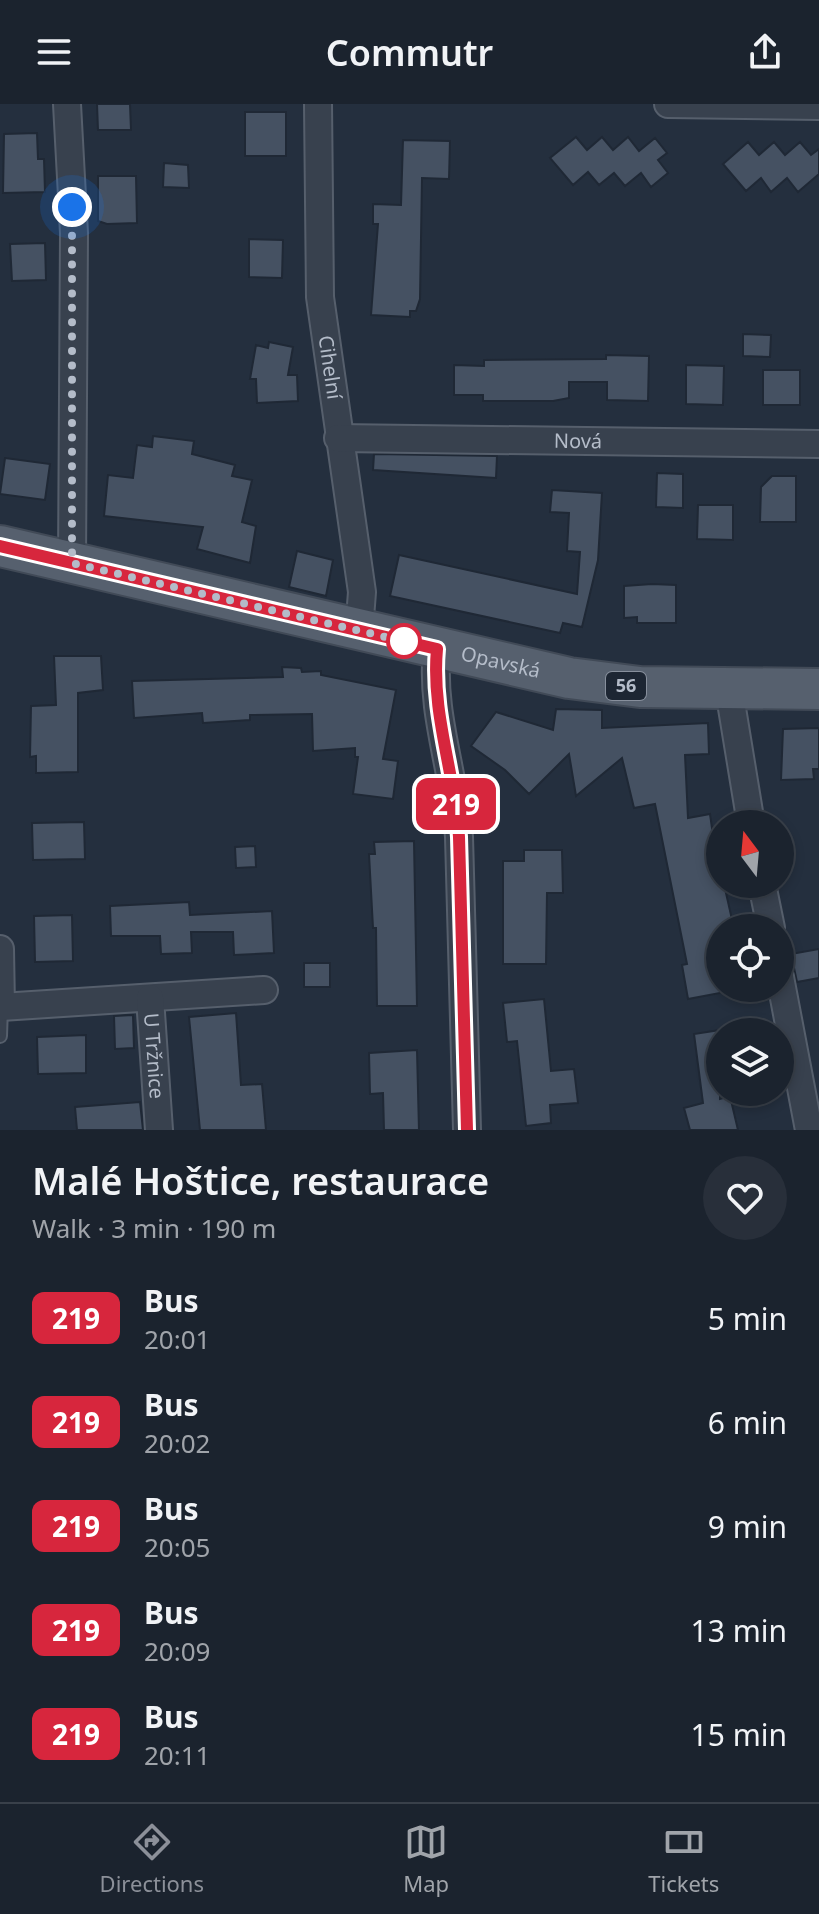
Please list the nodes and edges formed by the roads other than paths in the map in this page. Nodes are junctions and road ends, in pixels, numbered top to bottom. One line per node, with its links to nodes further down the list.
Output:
1 (67, 104): 8 (street)
2 (318, 104): 5 (street, Cihelní)
3 (668, 104): 4 (street)
4 (819, 106)
5 (338, 438): 6 (street, Nová); 9 (street, Cihelní)
6 (819, 444)
7 (0, 546): 8 (main road, Opavská / 56)
8 (72, 563): 9 (main road, Opavská / 56)
9 (359, 631): 10 (main road, Opavská / 56)
10 (437, 649): 12 (main road, Opavská / 56); 21 (street)
11 (819, 689): 12 (main road, Opavská / 56)
12 (729, 690): 13 (street)
13 (749, 810)
14 (0, 949): 18 (street)
15 (264, 990): 16 (street, U Tržnice)
16 (150, 998): 18 (street); 20 (street, U Tržnice)
17 (785, 1002): 22 (street)
18 (1, 1007): 19 (lane)
19 (0, 1036)
20 (159, 1130)
21 (467, 1130)
22 (809, 1130)

